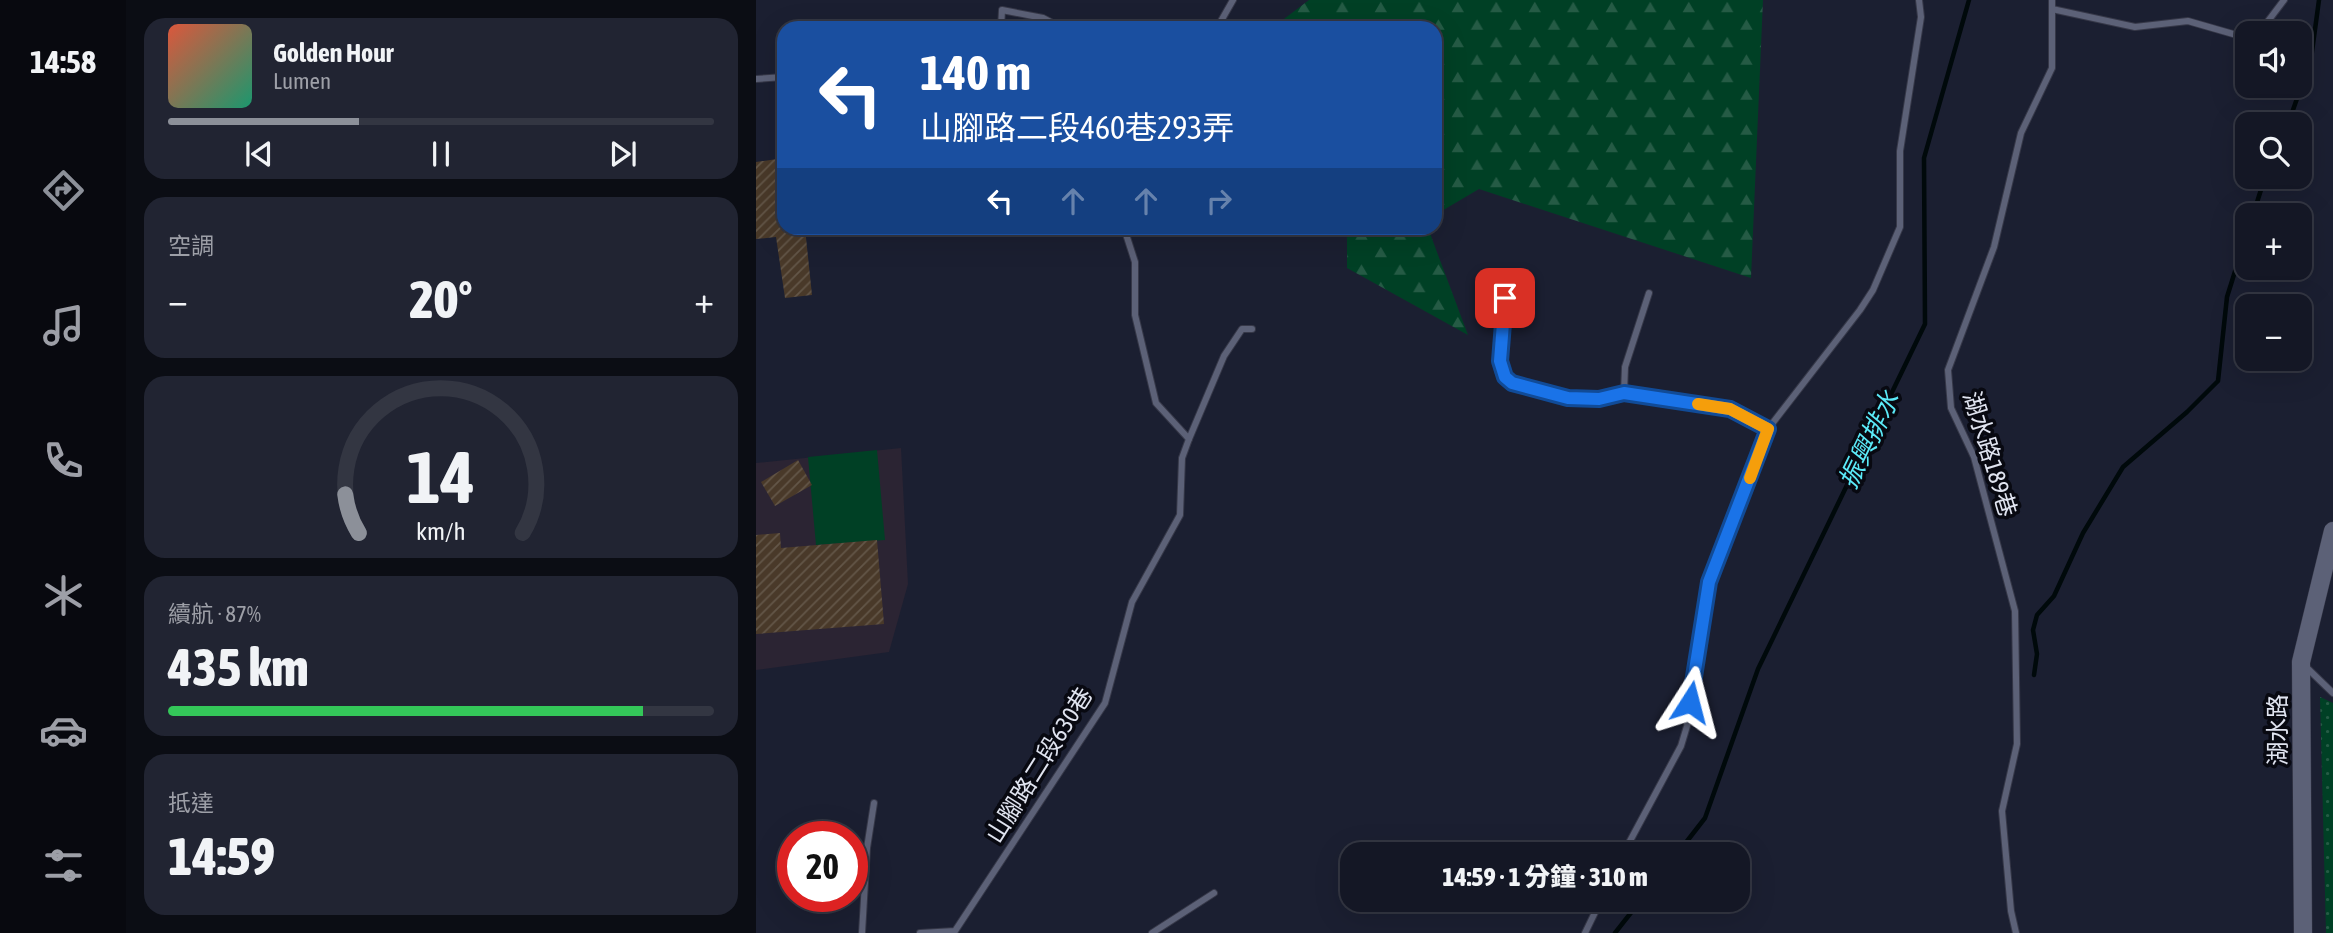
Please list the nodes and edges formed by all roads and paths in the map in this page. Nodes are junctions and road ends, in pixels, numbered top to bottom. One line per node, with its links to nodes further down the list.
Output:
1 (1233, 0): 8 (lane)
2 (1919, 0): 18 (lane)
3 (2052, 0): 5 (lane, 湖水路189巷)
4 (2284, 0): 9 (lane)
5 (2052, 9): 10 (lane); 32 (lane, 湖水路189巷)
6 (1001, 21): 7 (lane)
7 (1048, 21)
8 (1221, 21)
9 (2268, 21)
10 (2235, 35)
11 (777, 77): 12 (lane)
12 (756, 79)
13 (1126, 235): 19 (lane)
14 (1649, 293): 17 (lane)
15 (1505, 298): 17 (lane)
16 (1252, 329): 19 (lane, 山腳路二段630巷)
17 (1624, 393): 18 (lane)
18 (1768, 429): 24 (lane)
19 (1189, 439): 27 (lane, 山腳路二段630巷)
20 (2333, 531): 21 (street, 湖水路)
21 (2301, 662): 22 (lane); 33 (street, 湖水路)
22 (2333, 693)
23 (874, 803): 28 (lane)
24 (1629, 842)
25 (1214, 893): 30 (lane)
26 (1595, 912): 31 (lane)
27 (958, 932): 29 (lane, 山腳路二段630巷)
28 (862, 933)
29 (920, 933)
30 (1152, 933)
31 (1585, 933)
32 (2016, 933)
33 (2303, 933)

